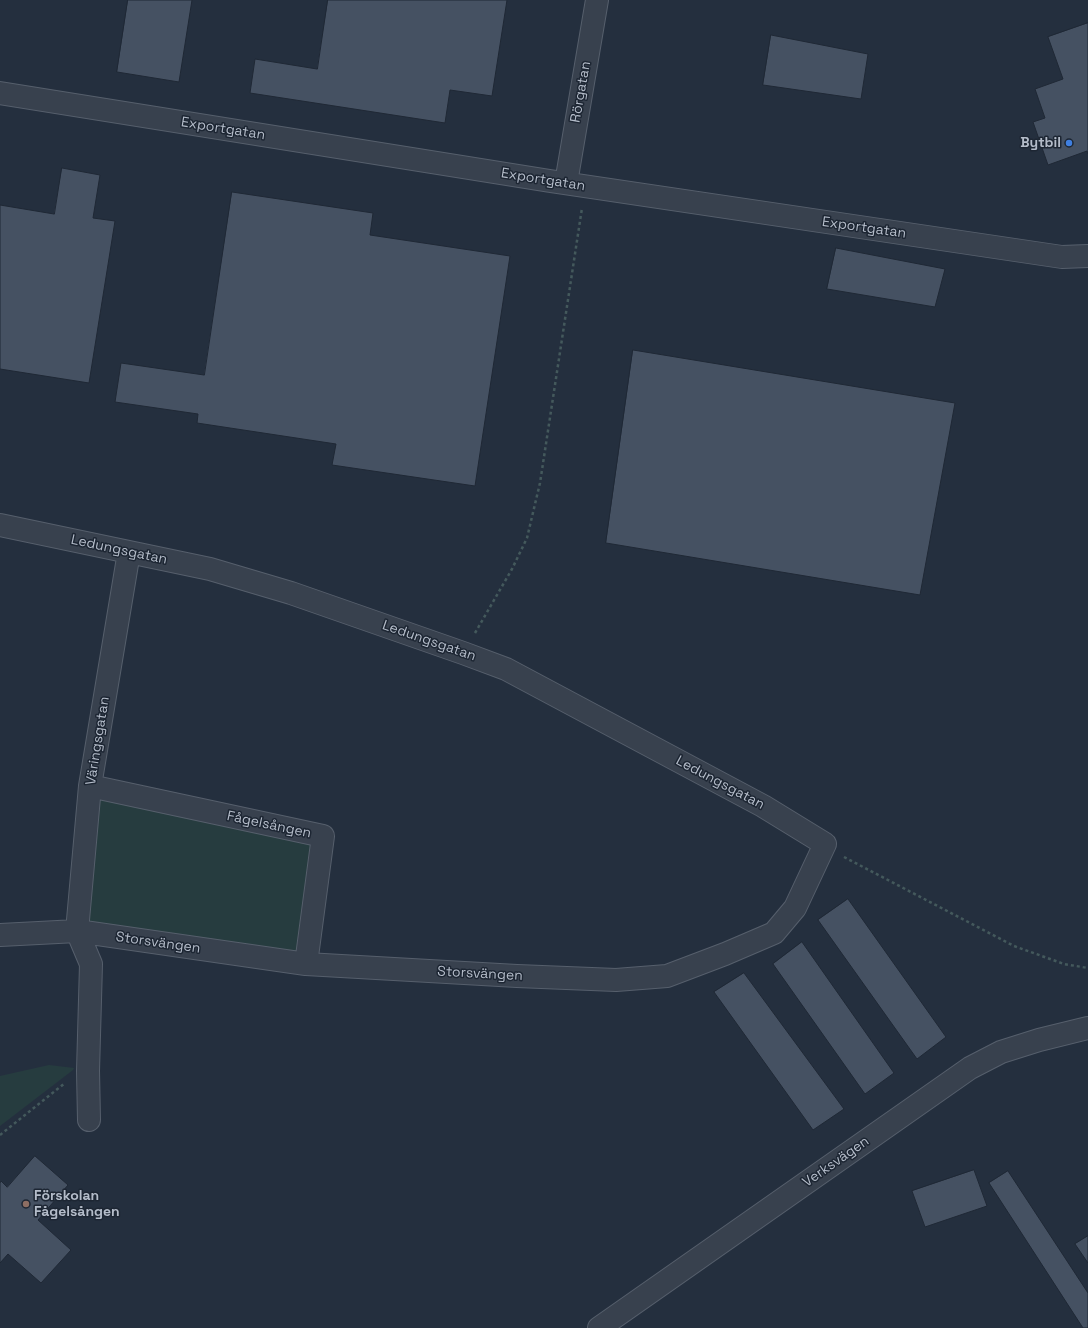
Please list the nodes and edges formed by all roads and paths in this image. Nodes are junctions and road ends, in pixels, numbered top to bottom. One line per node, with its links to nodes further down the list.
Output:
1 (597, 0): 3 (street, Rörgatan)
2 (0, 93): 3 (street, Exportgatan)
3 (576, 185): 4 (street, Exportgatan); 7 (path)
4 (1088, 256)
5 (0, 525): 6 (street, Ledungsgatan)
6 (129, 552): 7 (street, Ledungsgatan); 8 (street, Väringsgatan)
7 (463, 653): 9 (street, Ledungsgatan)
8 (90, 786): 10 (street, Väringsgatan); 12 (street, Fågelsången)
9 (825, 844): 12 (street, Storsvängen); 13 (path)
10 (77, 931): 11 (street, Storsvängen); 12 (street, Storsvängen); 15 (street)
11 (0, 935)
12 (306, 964)
13 (1088, 968)
14 (1088, 1028): 18 (street, Verksvägen)
15 (88, 1071): 16 (street); 17 (path)
16 (88, 1120)
17 (0, 1135)
18 (599, 1328)

